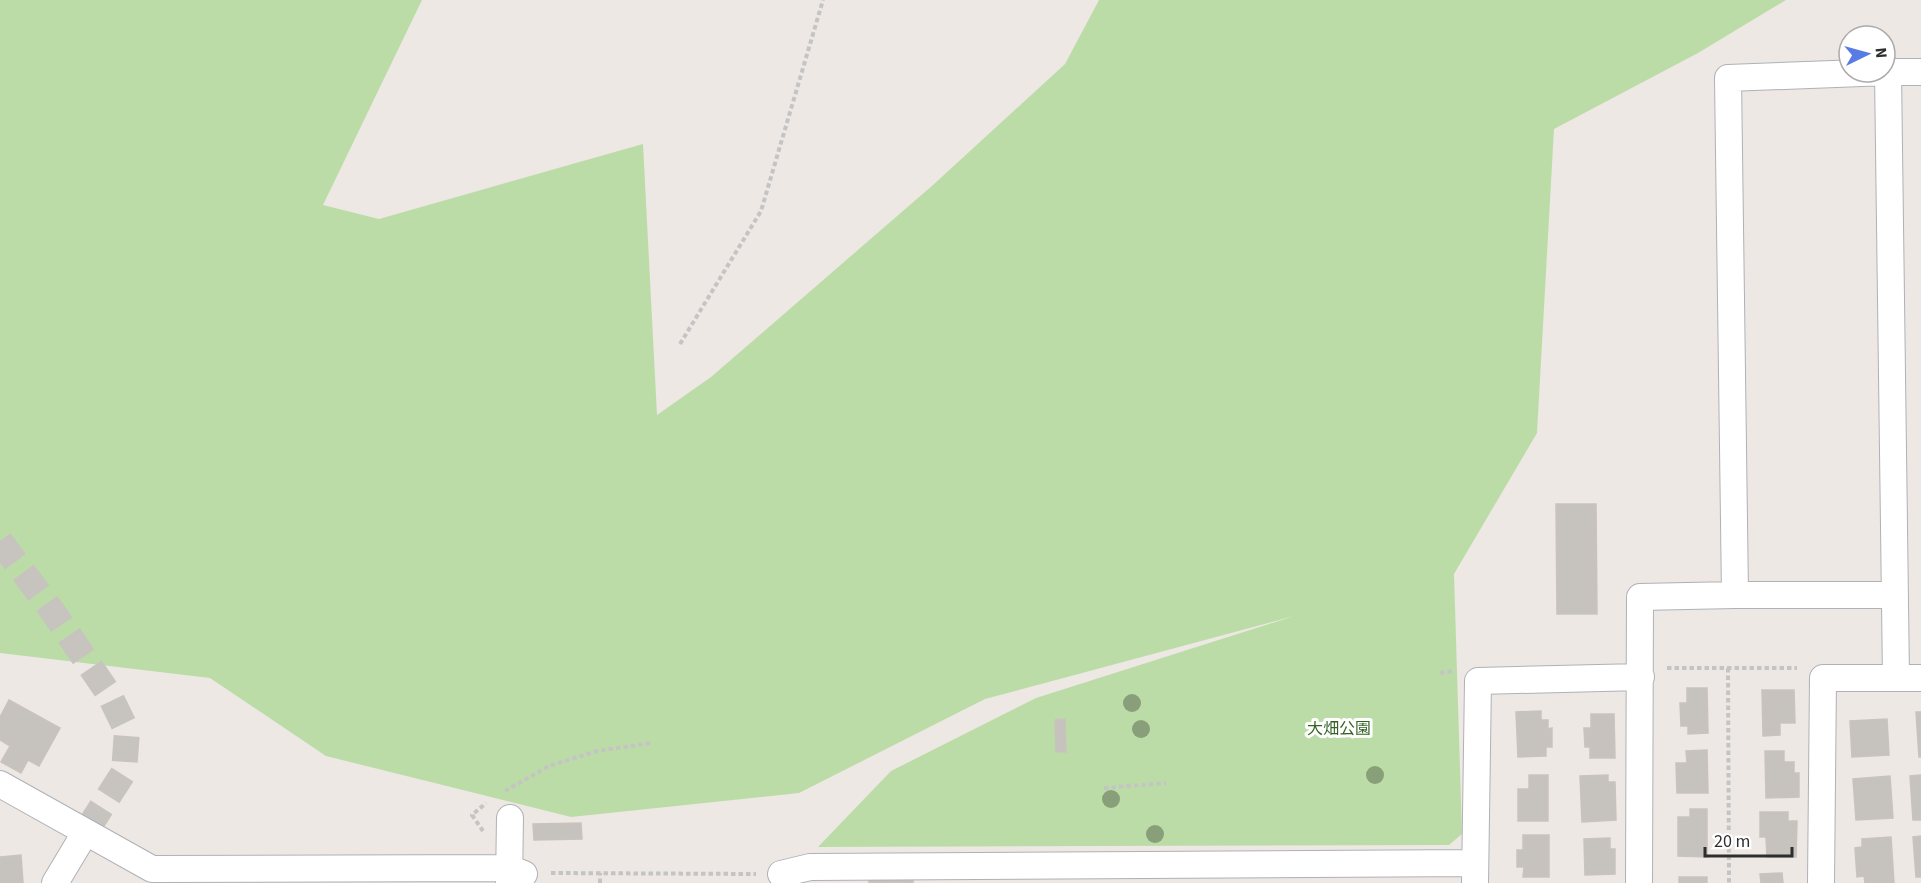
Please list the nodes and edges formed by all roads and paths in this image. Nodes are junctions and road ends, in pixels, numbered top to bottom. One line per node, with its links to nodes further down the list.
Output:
1 (823, 0): 6 (path)
2 (1897, 72): 3 (street)
3 (1921, 72)
4 (1837, 74): 7 (street)
5 (1888, 84): 8 (street)
6 (680, 344)
7 (1735, 595): 8 (street); 12 (street)
8 (1894, 595): 13 (street)
9 (1665, 668): 10 (path)
10 (1728, 668): 11 (path); 34 (path)
11 (1799, 668)
12 (1641, 677): 24 (street); 33 (street)
13 (1909, 678): 35 (street)
14 (652, 743): 18 (path)
15 (1166, 783): 17 (path)
16 (0, 784): 21 (street)
17 (1104, 788)
18 (502, 792)
19 (492, 798): 22 (path)
20 (510, 818): 27 (street)
21 (85, 833): 30 (street); 31 (street)
22 (484, 833)
23 (600, 873): 25 (path); 27 (path); 32 (path)
24 (1475, 873): 26 (street)
25 (781, 874): 28 (street)
26 (1315, 874): 29 (street)
27 (514, 875): 30 (street)
28 (810, 875): 29 (street)
29 (1140, 875)
30 (152, 876)
31 (55, 883)
32 (600, 883)
33 (1639, 883)
34 (1729, 883)
35 (1821, 883)

